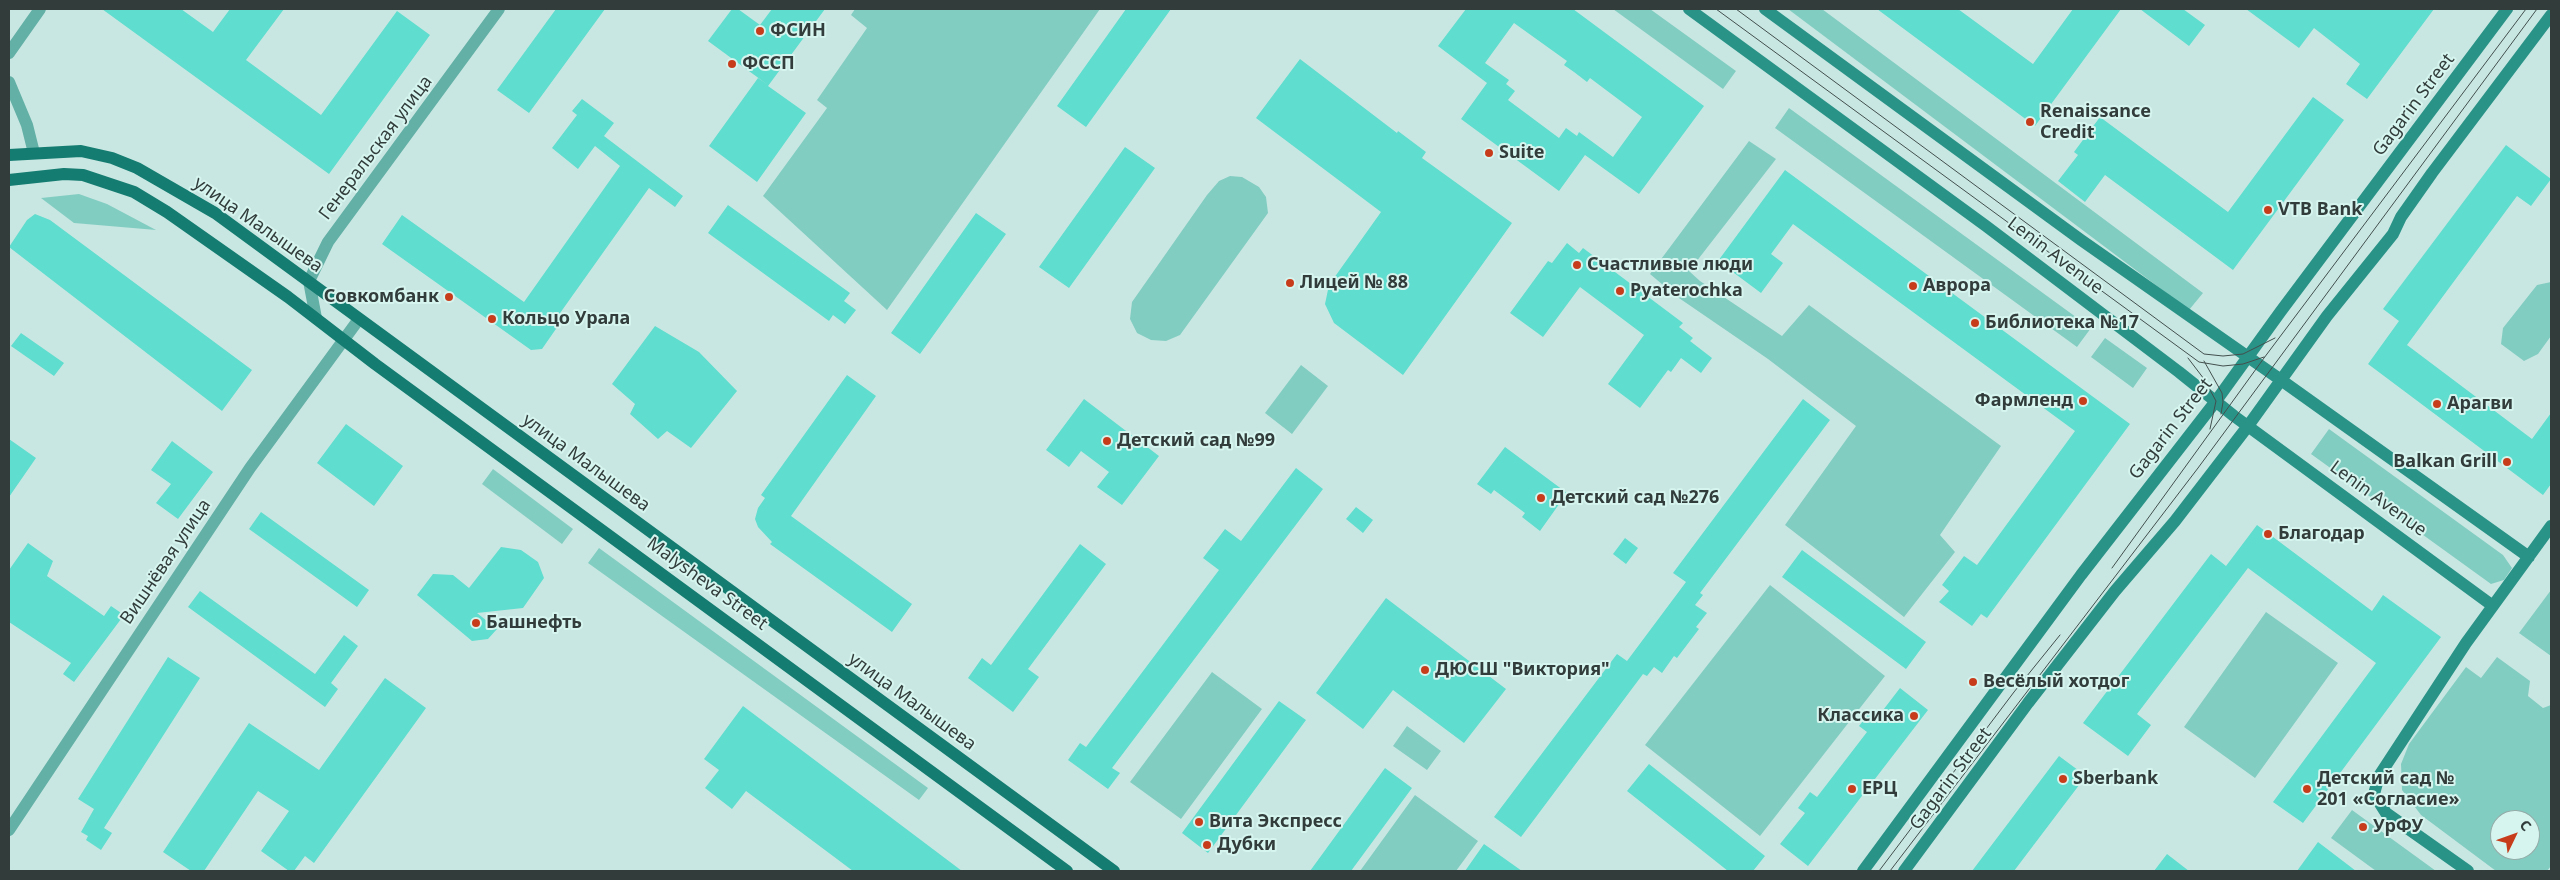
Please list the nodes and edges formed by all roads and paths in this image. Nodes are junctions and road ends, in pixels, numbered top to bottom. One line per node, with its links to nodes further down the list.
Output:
1 (40, 9): 7 (street)
2 (499, 9): 12 (street, Генеральская улица)
3 (1689, 9): 18 (main road, Lenin Avenue)
4 (1765, 9): 16 (main road, Lenin Avenue)
5 (2507, 9): 16 (main road, Gagarin Street)
6 (2551, 15): 17 (main road, Gagarin Street)
7 (9, 52)
8 (9, 82): 9 (street)
9 (34, 153): 10 (main road, улица Малышева); 12 (main road, улица Малышева)
10 (9, 155)
11 (9, 180): 13 (main road)
12 (309, 281): 13 (street); 14 (main road, улица Малышева)
13 (316, 318): 15 (main road)
14 (359, 319): 15 (street, Вишнёвая улица); 25 (main road, улица Малышева)
15 (344, 340): 23 (street, Вишнёвая улица); 24 (main road, Malysheva Street)
16 (2247, 357): 17 (main road, Lenin Avenue); 18 (main road, Gagarin Street)
17 (2281, 380): 19 (main road, Gagarin Street); 21 (main road, Lenin Avenue)
18 (2216, 401): 19 (main road, Lenin Avenue); 26 (main road, Gagarin Street)
19 (2248, 426): 22 (main road, Lenin Avenue); 27 (main road, Gagarin Street)
20 (2551, 526): 21 (main road)
21 (2529, 557): 22 (main road)
22 (2493, 606): 28 (main road)
23 (9, 830)
24 (1067, 871)
25 (1114, 871)
26 (1863, 871)
27 (1904, 871)
28 (2468, 871)

